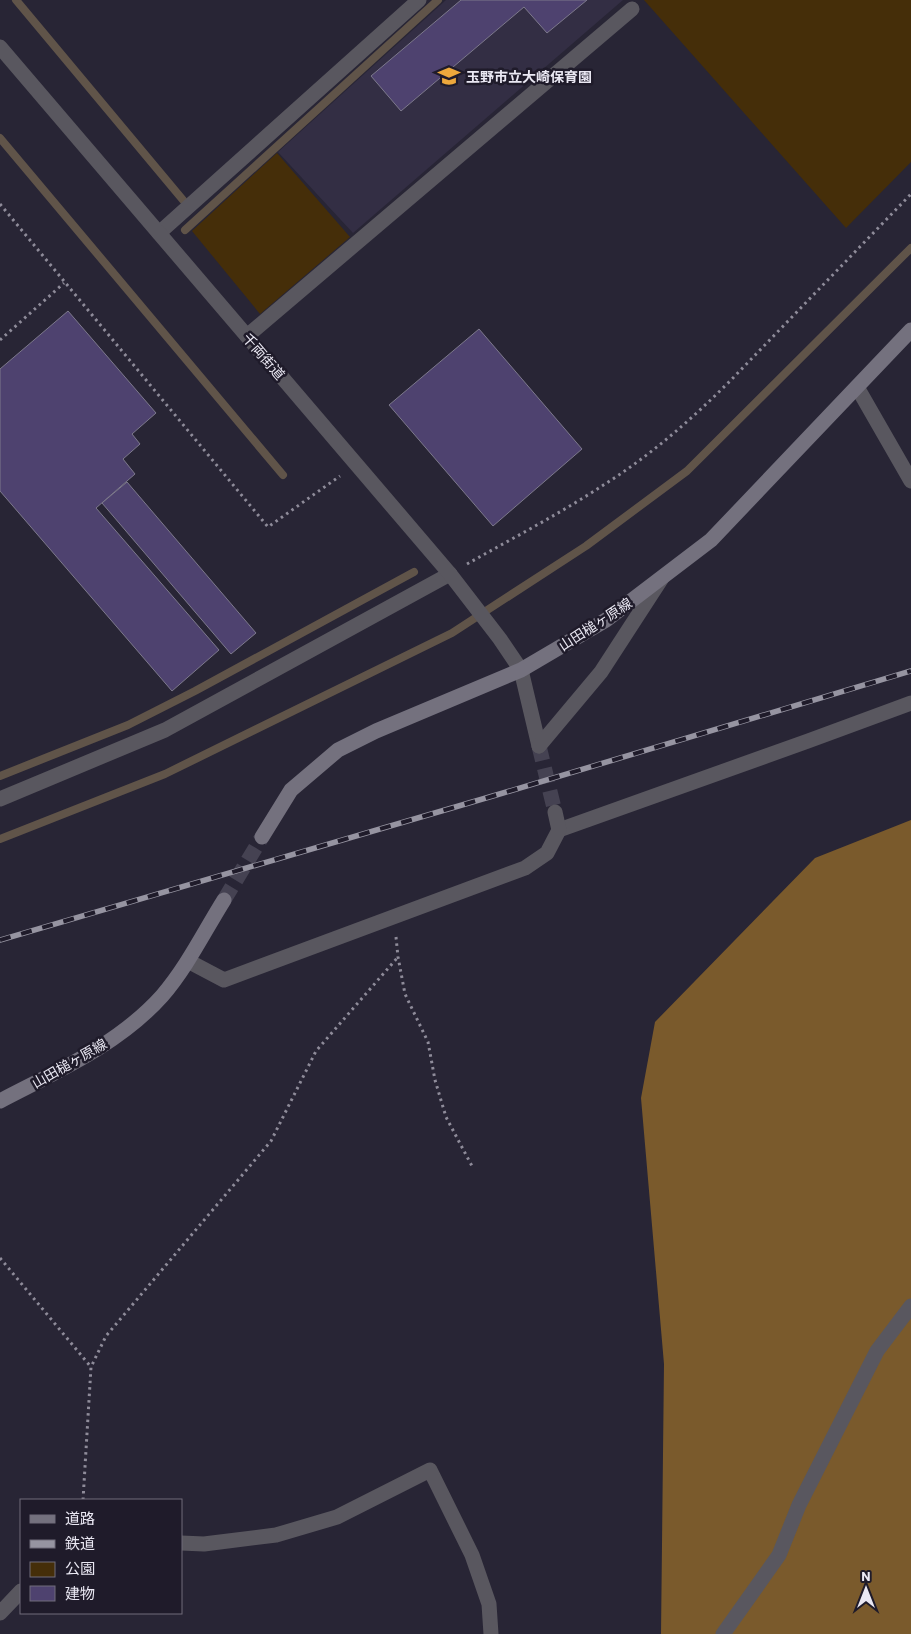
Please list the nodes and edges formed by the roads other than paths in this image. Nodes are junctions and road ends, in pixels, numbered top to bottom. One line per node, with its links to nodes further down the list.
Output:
1 (419, 0): 4 (street)
2 (632, 9): 6 (street)
3 (0, 47): 4 (street, 千両街道)
4 (159, 234): 6 (street, 千両街道)
5 (911, 330): 7 (main road, 山田槌ヶ原線)
6 (247, 336): 9 (street, 千両街道)
7 (857, 386): 8 (street); 10 (main road, 山田槌ヶ原線)
8 (911, 481)
9 (450, 574): 11 (street, 千両街道); 13 (street)
10 (663, 577): 11 (main road, 山田槌ヶ原線); 11 (street)
11 (521, 670): 16 (main road, 山田槌ヶ原線)
12 (911, 703): 15 (street)
13 (0, 799)
14 (555, 812): 15 (street)
15 (559, 830): 18 (street)
16 (262, 836)
17 (224, 900): 18 (main road, 山田槌ヶ原線)
18 (188, 961): 19 (main road, 山田槌ヶ原線)
19 (0, 1101)
20 (911, 1306): 25 (street)
21 (182, 1543): 24 (street)
22 (20, 1592): 23 (street)
23 (0, 1613)
24 (491, 1634)
25 (724, 1634)

